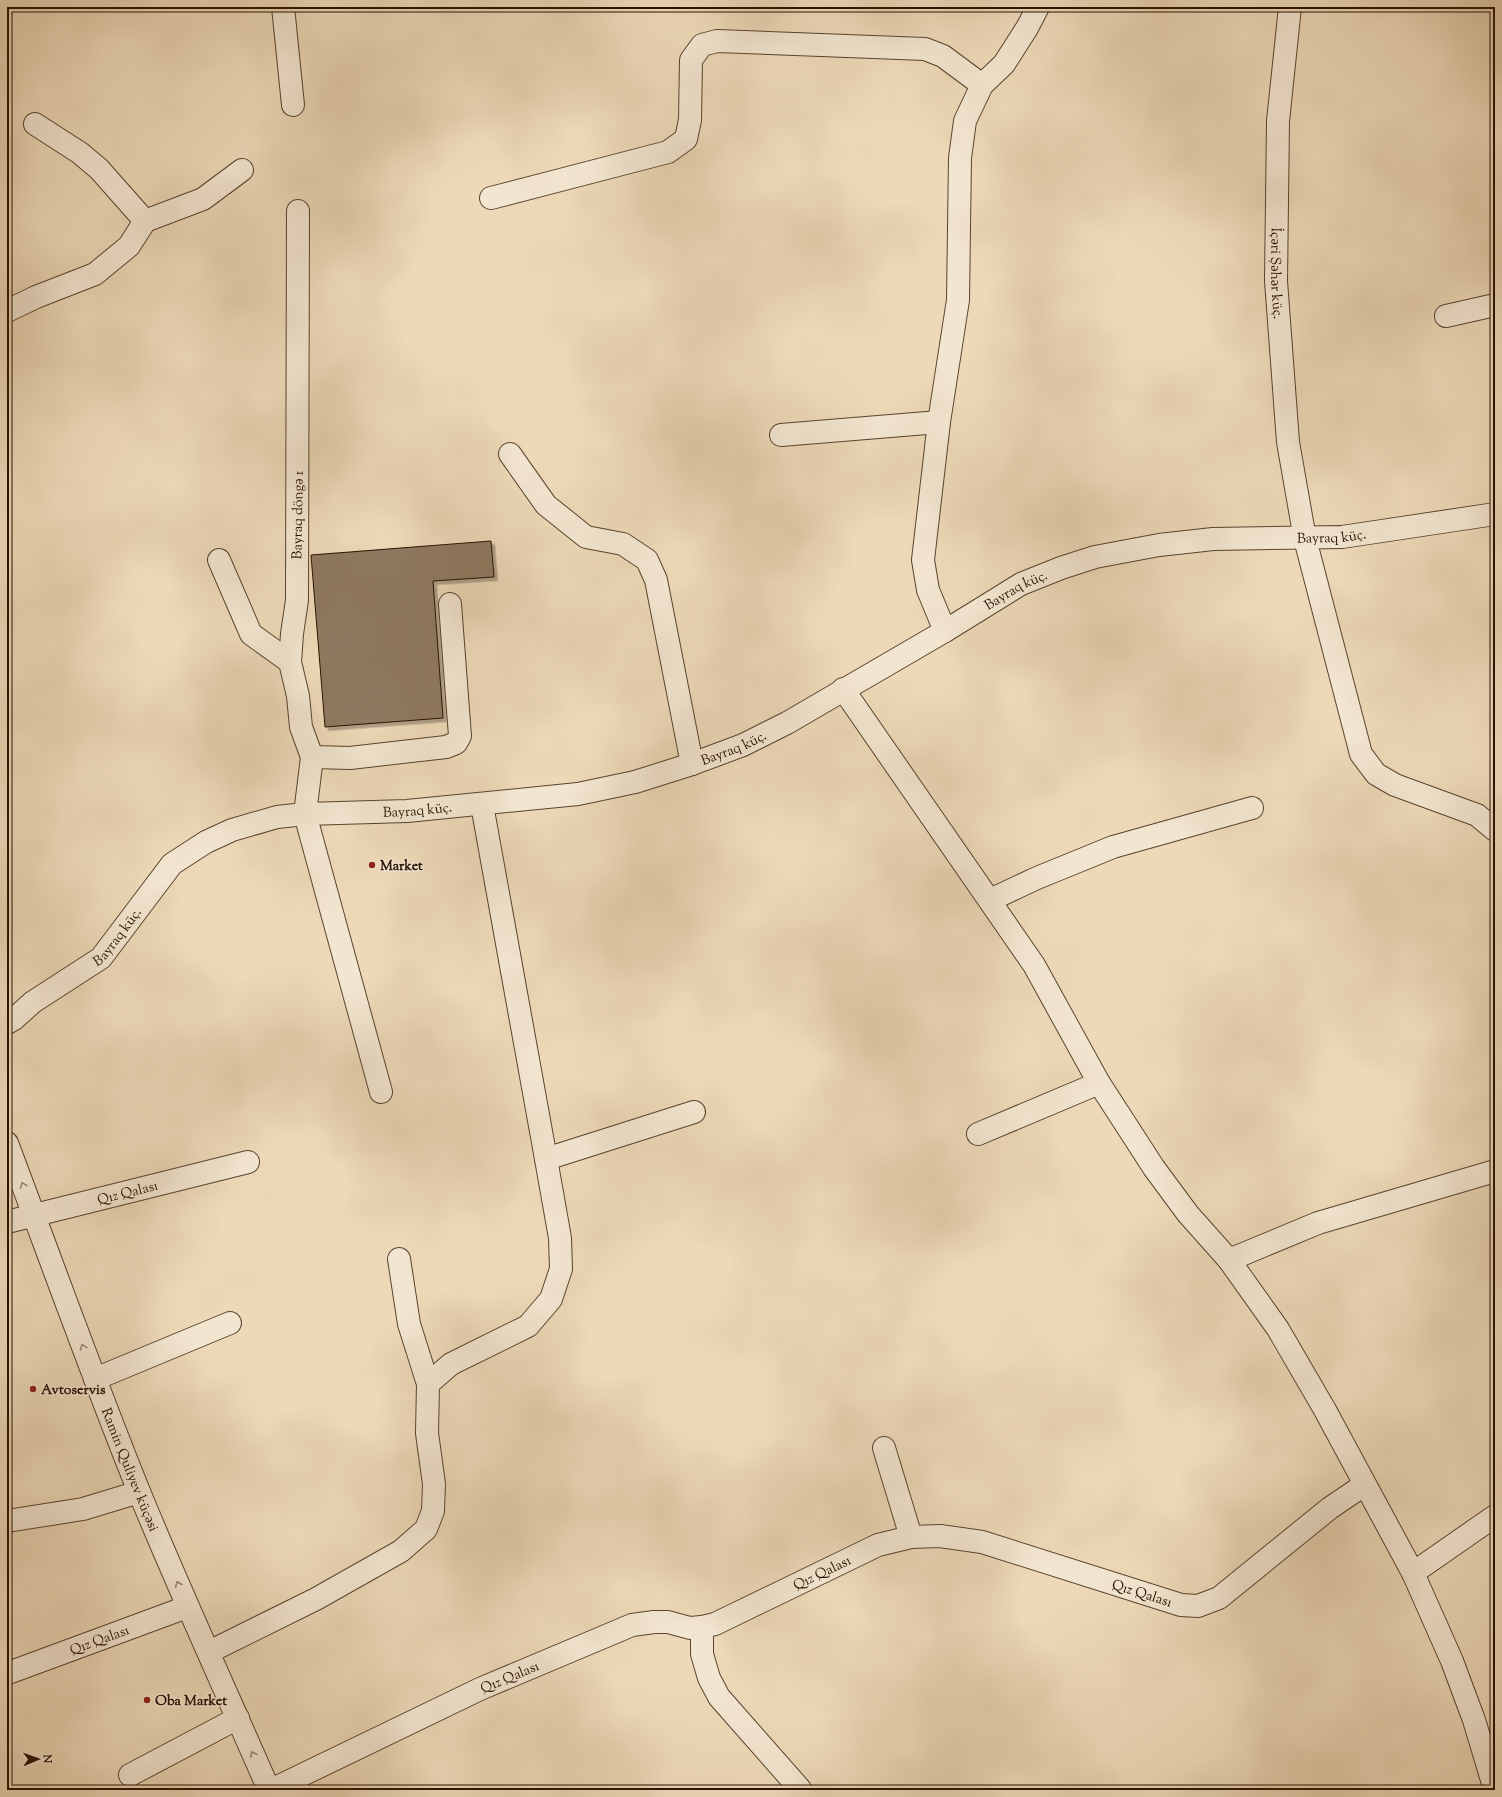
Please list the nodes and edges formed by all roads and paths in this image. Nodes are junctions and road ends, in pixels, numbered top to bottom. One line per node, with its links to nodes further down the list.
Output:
1 (283, 7): 5 (street)
2 (1038, 7): 4 (street)
3 (1290, 7): 18 (street, İçəri Şəhər küç.)
4 (982, 85): 8 (street); 14 (street)
5 (293, 105)
6 (35, 124): 10 (street)
7 (242, 170): 10 (street)
8 (492, 198)
9 (298, 211): 22 (street, Bayraq döngə 1)
10 (146, 221): 12 (street)
11 (1495, 305): 13 (street)
12 (7, 310)
13 (1446, 316)
14 (939, 422): 15 (street); 21 (street)
15 (781, 435)
16 (510, 454): 25 (street)
17 (1495, 514): 18 (street, Bayraq küç.)
18 (1305, 539): 21 (street, Bayraq küç.); 29 (street, İçəri Şəhər küç.)
19 (219, 560): 22 (street)
20 (450, 604): 24 (street)
21 (945, 631): 23 (street, Bayraq küç.)
22 (290, 662): 24 (street, Bayraq döngə 1)
23 (843, 689): 25 (street, Bayraq küç.); 30 (street)
24 (312, 757): 28 (street, Bayraq döngə 1)
25 (692, 764): 26 (street, Bayraq küç.)
26 (482, 805): 28 (street, Bayraq küç.); 37 (street)
27 (1252, 808): 30 (street)
28 (305, 814): 31 (street, Bayraq küç.); 33 (street)
29 (1495, 830)
30 (990, 900): 32 (street)
31 (7, 1023)
32 (1099, 1083): 35 (street); 43 (street)
33 (381, 1092)
34 (694, 1112): 37 (street)
35 (978, 1134)
36 (7, 1143): 40 (street, Ramin Quliyev küçəsi, one-way to 36)
37 (546, 1158): 46 (street)
38 (248, 1162): 40 (street, Qız Qalası)
39 (1495, 1171): 43 (street)
40 (34, 1216): 41 (street, Qız Qalası); 45 (street, Ramin Quliyev küçəsi, one-way to 40)
41 (7, 1222)
42 (399, 1259): 46 (street)
43 (1229, 1260): 48 (street)
44 (230, 1323): 45 (street)
45 (95, 1379): 49 (street, Ramin Quliyev küçəsi)
46 (428, 1384): 56 (street)
47 (884, 1448): 52 (street)
48 (1364, 1485): 52 (street, Qız Qalası); 53 (street)
49 (139, 1492): 51 (street); 54 (street, Ramin Quliyev küçəsi, one-way to 49)
50 (1495, 1516): 53 (street)
51 (7, 1521)
52 (911, 1537): 55 (street, Qız Qalası)
53 (1413, 1573): 62 (street)
54 (187, 1607): 56 (street, Ramin Quliyev küçəsi); 57 (street, Qız Qalası)
55 (702, 1627): 60 (street); 61 (street, Qız Qalası)
56 (209, 1652): 58 (street, Ramin Quliyev küçəsi)
57 (11, 1672)
58 (238, 1718): 59 (street); 61 (street, Ramin Quliyev küçəsi, one-way to 58)
59 (130, 1775)
60 (800, 1789)
61 (270, 1790)
62 (1495, 1790)

